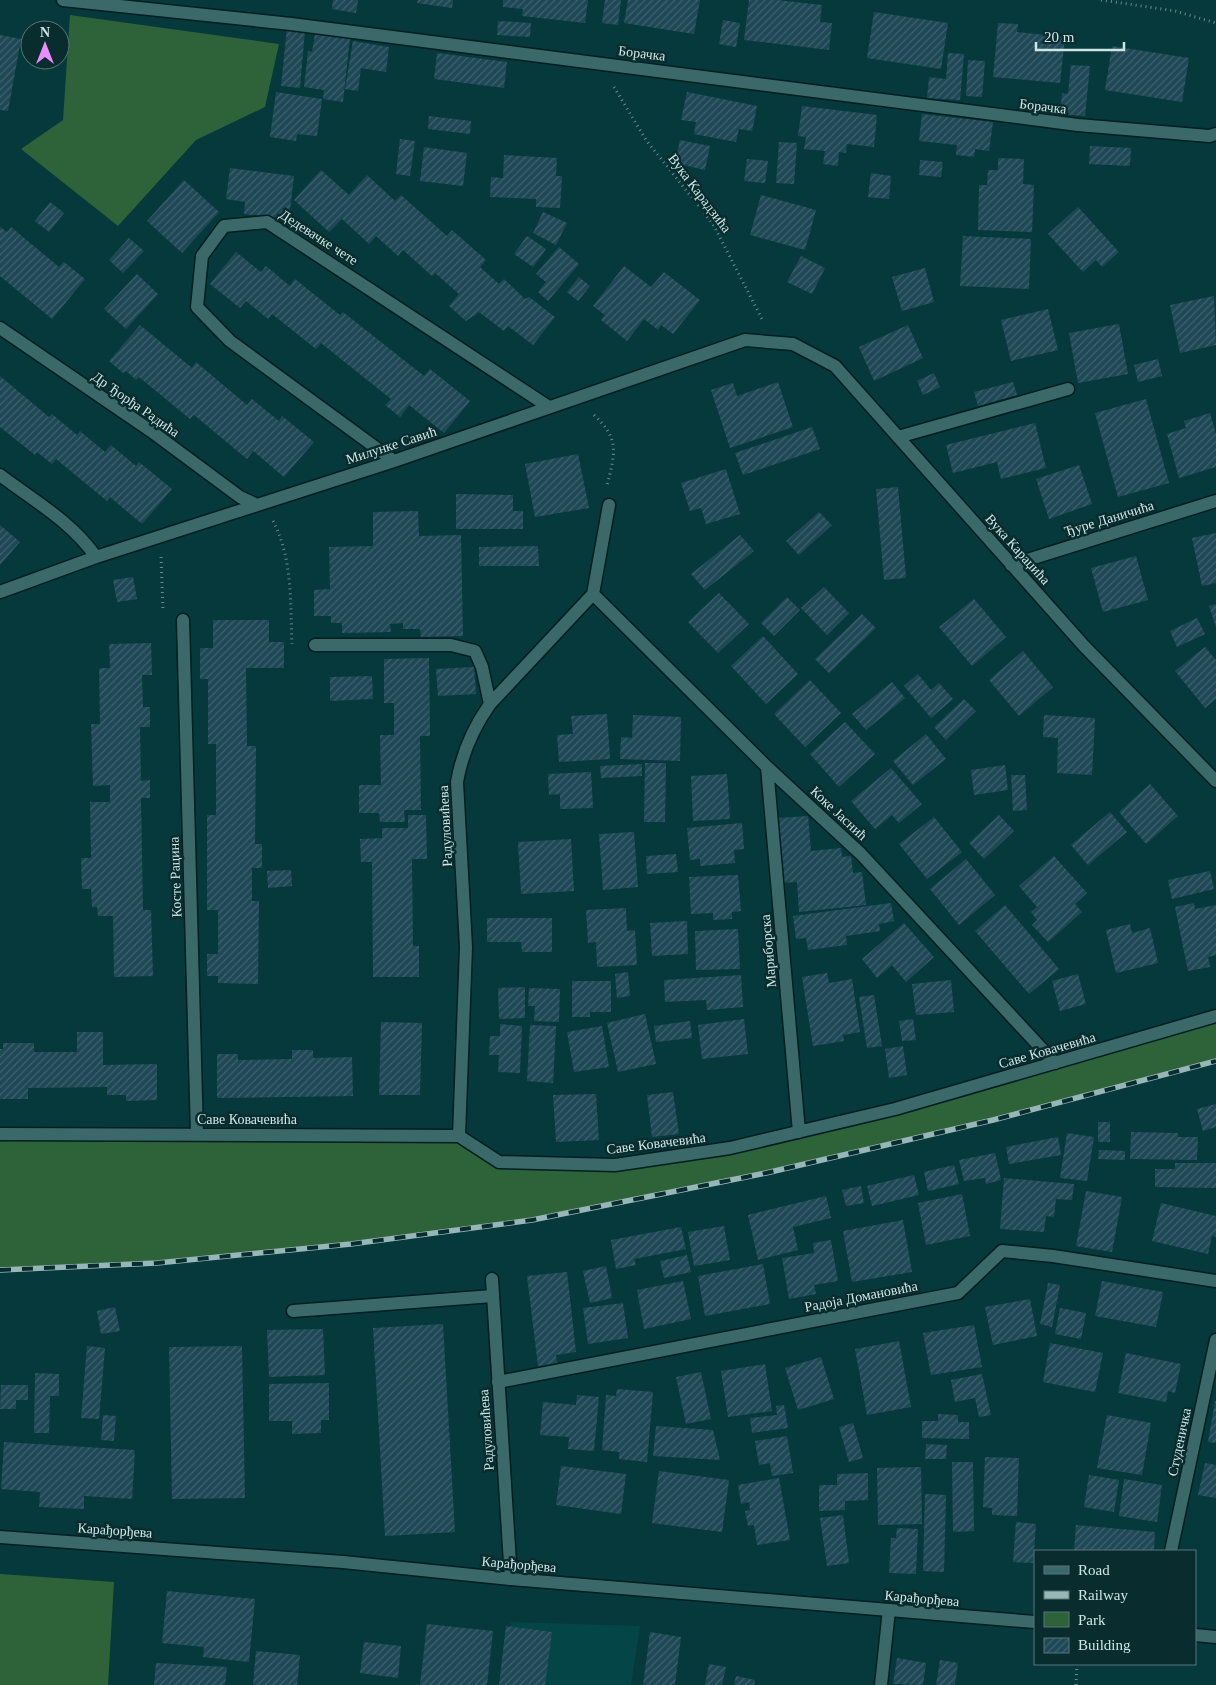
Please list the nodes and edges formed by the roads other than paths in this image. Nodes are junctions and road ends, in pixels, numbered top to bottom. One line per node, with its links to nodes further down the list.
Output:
1 (63, 0): 2 (street, Борачка)
2 (1216, 134)
3 (0, 328): 11 (street, Др Ђорђа Радића)
4 (793, 344): 6 (street, Милунке Савић); 7 (street, Вука Караџића)
5 (1068, 389): 7 (street)
6 (549, 407): 8 (street, Милунке Савић); 8 (street, Дедевачке чете)
7 (898, 437): 14 (street, Вука Караџића)
8 (394, 461): 11 (street, Милунке Савић)
9 (0, 475): 13 (street)
10 (1216, 501): 14 (street, Ђуре Даничића)
11 (255, 504): 13 (street, Милунке Савић)
12 (609, 505): 16 (street)
13 (96, 557): 15 (street, Милунке Савић)
14 (1012, 564): 21 (street, Вука Караџића)
15 (0, 592)
16 (592, 594): 19 (street, Радуловићева); 20 (street, Коке Јаснић)
17 (183, 620): 26 (street, Косте Рацина)
18 (315, 645): 19 (street)
19 (490, 704): 27 (street, Радуловићева)
20 (767, 767): 23 (street, Коке Јаснић); 24 (street, Мариборска)
21 (1216, 780)
22 (1216, 1016): 23 (street, Саве Ковачевића)
23 (1054, 1063): 24 (street, Саве Ковачевића)
24 (799, 1132): 27 (street, Саве Ковачевића)
25 (0, 1134): 26 (street, Саве Ковачевића)
26 (197, 1134): 27 (street, Саве Ковачевића)
27 (460, 1136)
28 (492, 1279): 30 (street, Радуловићева)
29 (1216, 1281): 33 (street, Радоја Домановића)
30 (493, 1296): 31 (street); 33 (street, Радуловићева)
31 (292, 1311)
32 (1216, 1340): 35 (street, Студеничка)
33 (498, 1382): 36 (street, Радуловићева)
34 (0, 1537): 36 (street, Карађорђева)
35 (1171, 1550)
36 (511, 1579): 37 (street, Карађорђева)
37 (889, 1610): 38 (street, Карађорђева); 41 (street)
38 (1034, 1622)
39 (1196, 1635): 40 (street)
40 (1216, 1637)
41 (881, 1685)

